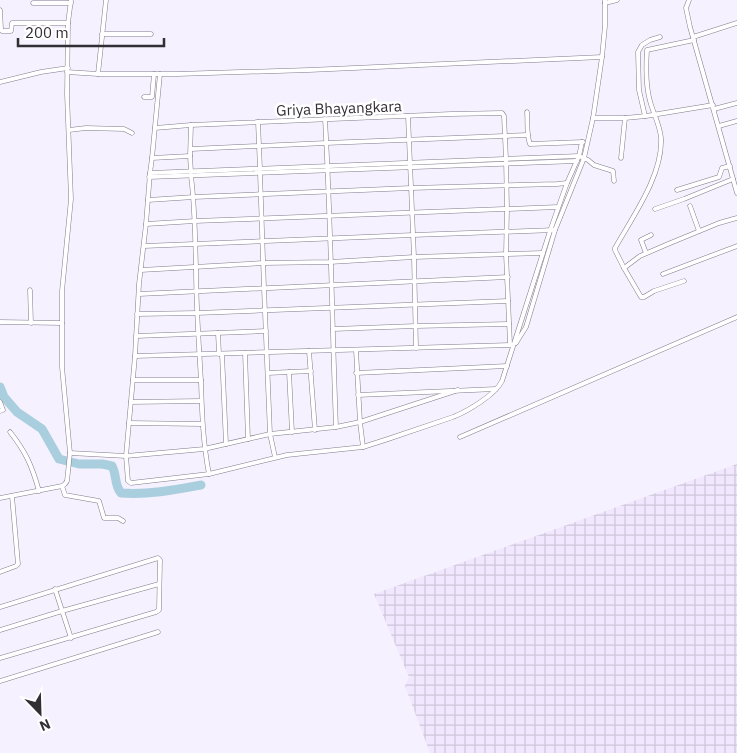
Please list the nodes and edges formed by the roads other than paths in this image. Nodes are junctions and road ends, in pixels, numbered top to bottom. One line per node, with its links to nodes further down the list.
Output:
1 (106, 0): 10 (street)
2 (618, 0): 5 (street)
3 (689, 0): 13 (street)
4 (71, 1): 6 (street); 9 (street)
5 (605, 1): 14 (street)
6 (32, 3)
7 (0, 10): 9 (street)
8 (737, 22): 13 (street)
9 (68, 23): 15 (street)
10 (102, 34): 11 (street); 16 (street)
11 (151, 34)
12 (660, 37): 26 (street)
13 (694, 38): 22 (street); 24 (street)
14 (602, 57): 18 (street); 27 (street)
15 (68, 70): 16 (street); 19 (street); 35 (street)
16 (98, 74): 17 (street)
17 (154, 74): 18 (street); 20 (street)
18 (160, 74): 34 (street)
19 (0, 82)
20 (144, 97)
21 (737, 103): 22 (street)
22 (713, 107): 24 (street); 33 (street)
23 (528, 112): 38 (street)
24 (654, 115): 26 (street); 96 (street)
25 (408, 116): 29 (street, Griya Bhayangkara); 37 (street, Griya Bhayangkara); 39 (street)
26 (645, 116): 28 (street)
27 (593, 118): 28 (street); 42 (street)
28 (625, 118): 48 (street)
29 (325, 119): 31 (street, Griya Bhayangkara); 40 (street)
30 (737, 121): 33 (street)
31 (258, 122): 32 (street, Griya Bhayangkara); 43 (street)
32 (191, 125): 34 (street, Griya Bhayangkara); 44 (street)
33 (719, 126): 52 (street)
34 (155, 128): 46 (street)
35 (69, 130): 36 (street); 116 (street)
36 (132, 133)
37 (505, 135): 38 (street); 39 (street); 50 (street)
38 (528, 135): 41 (street)
39 (409, 140): 40 (street); 51 (street)
40 (326, 142): 43 (street); 53 (street)
41 (582, 142): 42 (street); 49 (street)
42 (588, 142): 47 (street)
43 (259, 146): 44 (street); 54 (street)
44 (191, 149): 45 (street)
45 (190, 156): 46 (street); 55 (street)
46 (152, 158): 56 (street)
47 (584, 158): 49 (street); 58 (street); 79 (street)
48 (621, 158)
49 (578, 159): 50 (street); 59 (street)
50 (506, 162): 51 (street); 60 (street)
51 (410, 165): 53 (street); 61 (street)
52 (730, 166): 57 (street); 62 (street)
53 (328, 168): 54 (street); 63 (street)
54 (260, 171): 55 (street); 65 (street)
55 (191, 174): 56 (street); 66 (street)
56 (150, 175): 67 (street)
57 (734, 177): 64 (street); 71 (street)
58 (614, 181)
59 (567, 183): 60 (street); 69 (street)
60 (507, 185): 61 (street); 70 (street)
61 (411, 188): 63 (street); 72 (street)
62 (677, 190)
63 (329, 192): 65 (street); 73 (street)
64 (737, 193)
65 (261, 195): 66 (street); 74 (street)
66 (194, 197): 67 (street); 76 (street)
67 (148, 200): 77 (street)
68 (690, 206): 80 (street)
69 (558, 207): 70 (street); 78 (street)
70 (508, 209): 72 (street); 81 (street)
71 (656, 209)
72 (412, 212): 73 (street); 83 (street)
73 (330, 215): 74 (street); 84 (street)
74 (262, 218): 76 (street); 85 (street)
75 (737, 218): 80 (street)
76 (195, 221): 77 (street); 86 (street)
77 (146, 224): 87 (street)
78 (550, 230): 79 (street); 81 (street); 89 (street)
79 (555, 230): 124 (street)
80 (699, 231): 90 (street)
81 (506, 232): 83 (street); 91 (street)
82 (651, 234): 90 (street)
83 (413, 235): 84 (street); 92 (street)
84 (329, 239): 85 (street); 93 (street)
85 (263, 242): 86 (street); 94 (street)
86 (196, 244): 87 (street); 95 (street)
87 (144, 246): 97 (street)
88 (737, 246): 98 (street)
89 (543, 253): 91 (street); 124 (street)
90 (646, 253): 96 (street)
91 (506, 254): 92 (street); 99 (street)
92 (414, 257): 93 (street); 100 (street)
93 (330, 262): 94 (street); 102 (street)
94 (264, 264): 95 (street); 103 (street)
95 (196, 267): 97 (street); 105 (street)
96 (624, 268): 101 (street)
97 (141, 270): 106 (street)
98 (663, 274)
99 (508, 277): 100 (street); 107 (street)
100 (414, 281): 102 (street); 108 (street)
101 (684, 281)
102 (332, 285): 103 (street); 109 (street)
103 (264, 288): 105 (street); 110 (street)
104 (30, 290): 115 (street)
105 (196, 290): 106 (street); 111 (street)
106 (139, 294): 112 (street)
107 (508, 301): 108 (street); 117 (street)
108 (415, 304): 109 (street); 118 (street)
109 (332, 308): 110 (street); 119 (street)
110 (265, 310): 111 (street); 120 (street)
111 (197, 313): 112 (street); 121 (street)
112 (137, 314): 123 (street)
113 (737, 317): 156 (street)
114 (0, 322): 115 (street)
115 (31, 323): 116 (street)
116 (62, 323): 161 (street)
117 (509, 324): 118 (street); 124 (street)
118 (416, 326): 119 (street); 125 (street)
119 (333, 329): 128 (street)
120 (266, 331): 122 (street); 129 (street)
121 (198, 333): 122 (street); 123 (street); 131 (street)
122 (218, 333): 132 (street)
123 (136, 336): 133 (street)
124 (513, 345): 125 (street); 134 (street)
125 (416, 348): 126 (street)
126 (356, 350): 128 (street); 138 (street)
127 (310, 351): 128 (street); 129 (street); 135 (street)
128 (333, 351): 151 (street)
129 (267, 352): 130 (street); 137 (street)
130 (245, 353): 132 (street); 157 (street)
131 (199, 354): 132 (street); 133 (street); 140 (street)
132 (220, 354): 158 (street)
133 (135, 356): 139 (street)
134 (507, 366): 138 (street); 141 (street)
135 (311, 371): 136 (street); 152 (street)
136 (289, 372): 137 (street); 154 (street)
137 (268, 373): 155 (street)
138 (356, 373): 143 (street)
139 (133, 380): 140 (street); 146 (street)
140 (200, 380): 144 (street)
141 (496, 389): 142 (street); 159 (street)
142 (458, 390): 143 (street); 148 (street)
143 (358, 395): 148 (street)
144 (201, 401): 146 (street); 150 (street)
145 (0, 402): 147 (street)
146 (131, 402): 149 (street)
147 (0, 411)
148 (360, 422): 151 (street); 159 (street)
149 (129, 423): 150 (street); 162 (street)
150 (202, 424): 160 (street)
151 (336, 427): 152 (street)
152 (315, 430): 154 (street)
153 (10, 432): 166 (street)
154 (292, 432): 155 (street)
155 (270, 434): 157 (street); 163 (street)
156 (460, 437)
157 (248, 439): 158 (street)
158 (226, 444): 160 (street)
159 (363, 447): 163 (street)
160 (204, 449): 162 (street); 164 (street)
161 (70, 453): 162 (street); 165 (street)
162 (126, 456): 164 (street)
163 (275, 457): 164 (street)
164 (209, 474)
165 (62, 486): 166 (street); 170 (street)
166 (39, 491): 168 (street)
167 (0, 493): 169 (street)
168 (12, 496): 169 (street); 171 (street)
169 (0, 498)
170 (123, 521)
171 (0, 572)
172 (159, 584): 173 (street); 175 (street); 178 (street)
173 (55, 589): 174 (street); 175 (street)
174 (0, 607)
175 (62, 611): 176 (street); 178 (street)
176 (0, 630)
177 (158, 632): 180 (street)
178 (71, 638): 179 (street)
179 (0, 658)
180 (0, 681)

